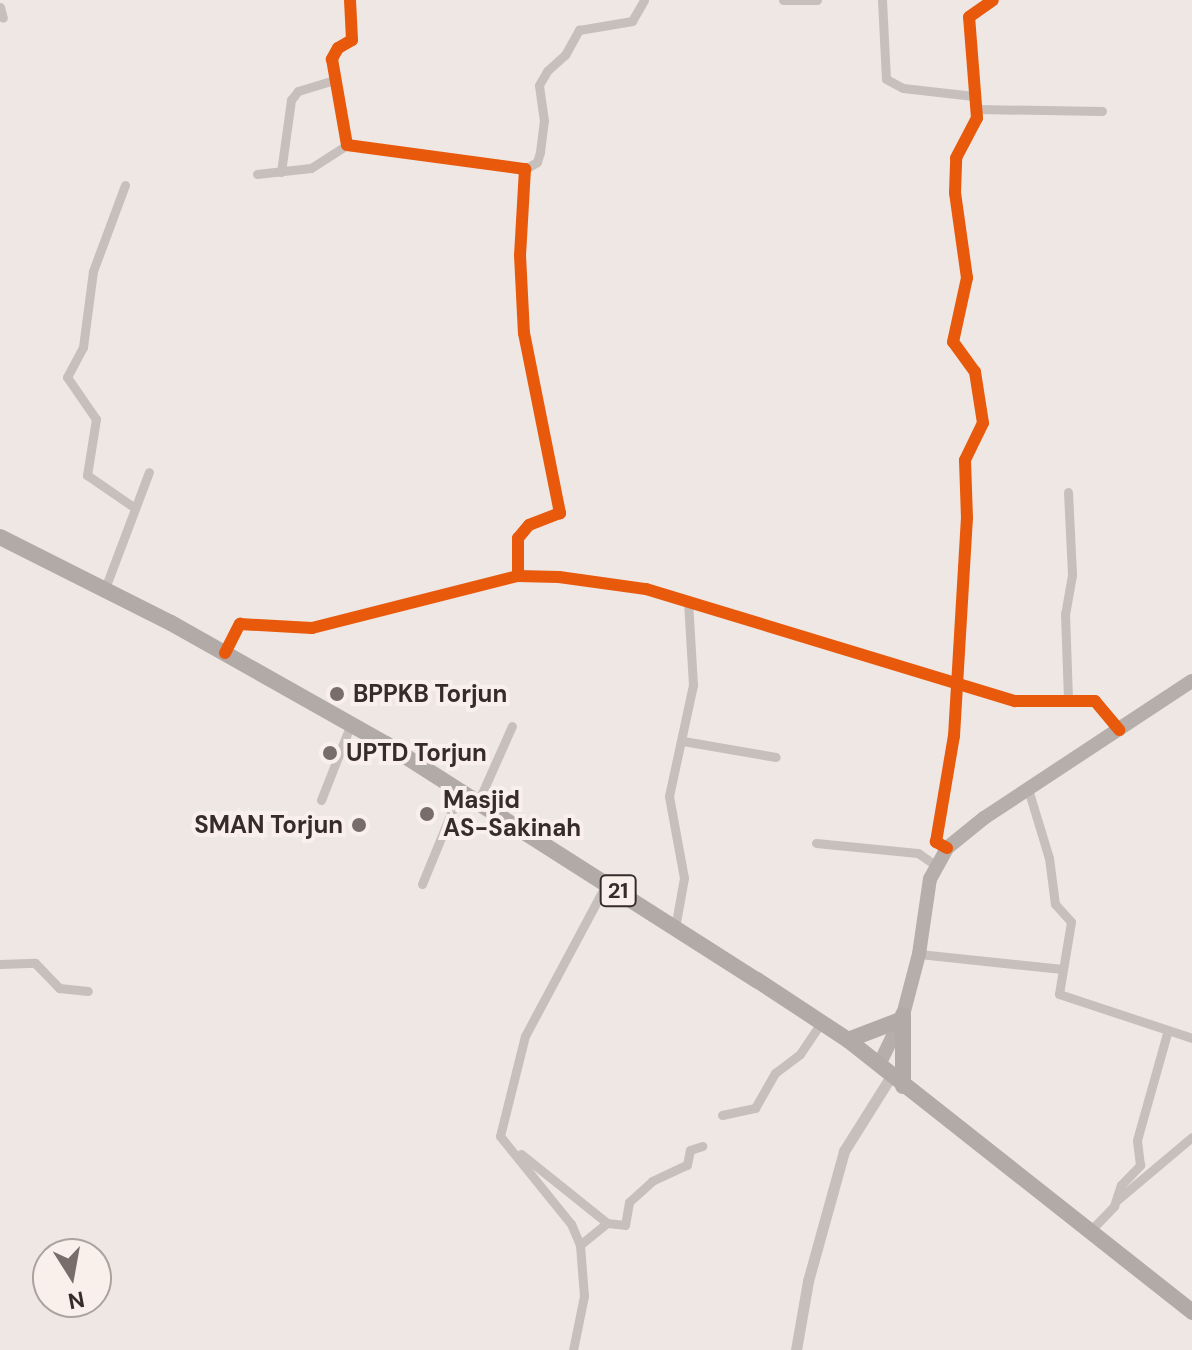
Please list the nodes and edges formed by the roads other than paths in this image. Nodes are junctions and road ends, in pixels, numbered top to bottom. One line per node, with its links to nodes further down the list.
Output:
1 (350, 0): 9 (street)
2 (644, 0): 14 (street)
3 (783, 0): 4 (street)
4 (817, 0)
5 (882, 0): 10 (street)
6 (993, 0): 10 (street)
7 (0, 7): 8 (street)
8 (3, 18)
9 (333, 80): 13 (street); 15 (street)
10 (974, 96): 11 (street)
11 (977, 109): 12 (street); 26 (street)
12 (1102, 111)
13 (347, 145): 14 (street); 15 (street)
14 (525, 169): 22 (street)
15 (281, 172): 16 (street)
16 (257, 174)
17 (125, 185): 20 (street)
18 (149, 472): 20 (street)
19 (1068, 492): 28 (street)
20 (135, 508): 23 (street)
21 (0, 537): 23 (highway, 21)
22 (518, 576): 24 (street); 25 (street)
23 (104, 591): 25 (highway, 21)
24 (688, 602): 26 (street); 32 (street)
25 (225, 653): 29 (highway, 21)
26 (957, 684): 28 (street); 39 (street)
27 (1190, 688): 31 (main road)
28 (1068, 701): 31 (street)
29 (351, 724): 34 (highway, 21); 36 (street)
30 (512, 726): 37 (street)
31 (1119, 730): 35 (main road)
32 (683, 741): 33 (street); 43 (street)
33 (776, 757)
34 (461, 789): 37 (highway, 21); 41 (street)
35 (1028, 789): 39 (main road); 46 (street)
36 (321, 800)
37 (479, 800): 42 (highway, 21)
38 (816, 843): 40 (street)
39 (947, 848): 40 (main road)
40 (934, 864): 44 (main road)
41 (422, 884)
42 (606, 884): 43 (highway, 21); 55 (street)
43 (675, 928): 49 (highway, 21)
44 (919, 954): 46 (street); 48 (main road)
45 (0, 964): 47 (street)
46 (1062, 969): 50 (street)
47 (88, 991)
48 (902, 1017): 52 (highway); 53 (highway); 53 (main road)
49 (821, 1023): 52 (highway, 21); 54 (street)
50 (1168, 1030): 51 (street); 58 (street)
51 (1192, 1038)
52 (848, 1040): 53 (highway, 21)
53 (891, 1075): 60 (highway, 21); 64 (street)
54 (722, 1115)
55 (500, 1136): 59 (street); 61 (street)
56 (1192, 1137): 58 (street)
57 (702, 1146): 59 (street)
58 (1116, 1201): 60 (street)
59 (607, 1223): 61 (street)
60 (1090, 1231): 62 (highway, 21)
61 (580, 1245): 63 (street)
62 (1192, 1312)
63 (573, 1350)
64 (796, 1350)

